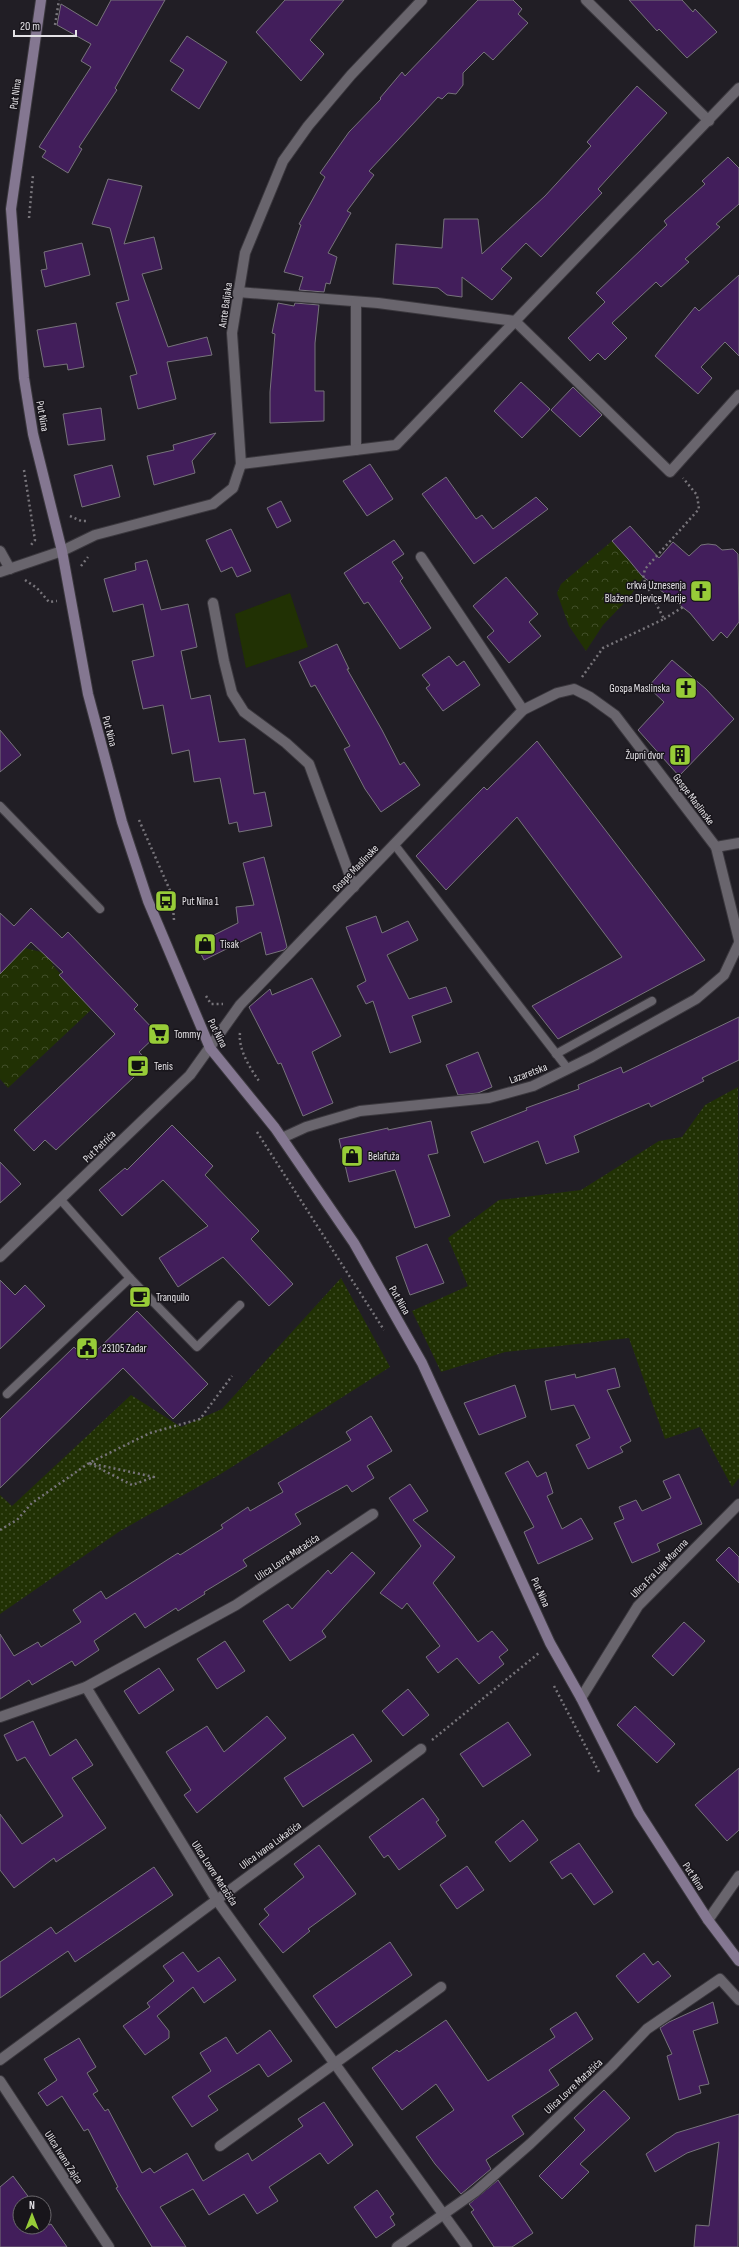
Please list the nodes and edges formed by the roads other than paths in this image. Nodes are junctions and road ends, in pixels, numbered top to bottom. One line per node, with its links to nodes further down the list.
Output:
1 (41, 0): 13 (main road, Put Nina)
2 (422, 0): 6 (street, Ante Baljaka)
3 (586, 0): 5 (street)
4 (739, 88): 5 (street)
5 (709, 121): 8 (street)
6 (238, 292): 7 (street); 11 (street, Ante Baljaka)
7 (356, 302): 8 (street); 10 (street)
8 (515, 322): 9 (street); 10 (street)
9 (739, 395)
10 (356, 450): 11 (street)
11 (241, 464): 13 (street, Ante Baljaka)
12 (0, 551): 15 (street)
13 (62, 551): 15 (street, Ante Baljaka); 27 (main road, Put Nina)
14 (421, 557): 18 (street)
15 (10, 568): 16 (street, Ante Baljaka)
16 (0, 572)
17 (213, 603): 23 (street)
18 (523, 710): 20 (street, Gospe Maslinske); 22 (street, Gospe Maslinske)
19 (0, 806): 24 (lane)
20 (394, 844): 23 (street, Gospe Maslinske); 28 (lane)
21 (739, 844): 22 (street)
22 (716, 847): 25 (street, Lazaretska)
23 (354, 887): 27 (street, Gospe Maslinske)
24 (100, 909)
25 (739, 942): 29 (street, Lazaretska)
26 (652, 1001): 28 (lane)
27 (210, 1048): 30 (main road, Put Nina); 31 (street, Put Petrića)
28 (556, 1054): 29 (lane)
29 (568, 1069): 30 (street, Lazaretska)
30 (282, 1138): 39 (main road, Put Nina)
31 (60, 1199): 32 (street, Put Petrića); 33 (lane)
32 (0, 1257)
33 (130, 1278): 34 (lane); 35 (lane)
34 (240, 1305)
35 (7, 1394)
36 (739, 1504): 39 (street, Ulica Fra Luje Maruna)
37 (373, 1514): 38 (street, Ulica Lovre Matačića)
38 (86, 1687): 40 (street, Ulica Lovre Matačića); 43 (street, Ulica Lovre Matačića)
39 (582, 1698): 44 (main road, Put Nina)
40 (0, 1717)
41 (421, 1749): 43 (street, Ulica Ivana Lukačića)
42 (739, 1876): 44 (street)
43 (216, 1899): 48 (street, Ulica Ivana Lukačića); 49 (street, Ulica Lovre Matačića)
44 (708, 1920): 45 (main road, Put Nina)
45 (739, 1961)
46 (441, 1987): 49 (street)
47 (739, 2000): 52 (street, Ulica Lovre Matačića)
48 (0, 2060)
49 (335, 2064): 51 (street); 52 (street, Ulica Lovre Matačića)
50 (0, 2081): 53 (street, Ulica Ivana Zajca)
51 (220, 2146)
52 (445, 2214): 54 (street, Ulica Lovre Matačića); 55 (street, Ulica Lovre Matačića)
53 (109, 2247)
54 (397, 2247)
55 (467, 2247)

